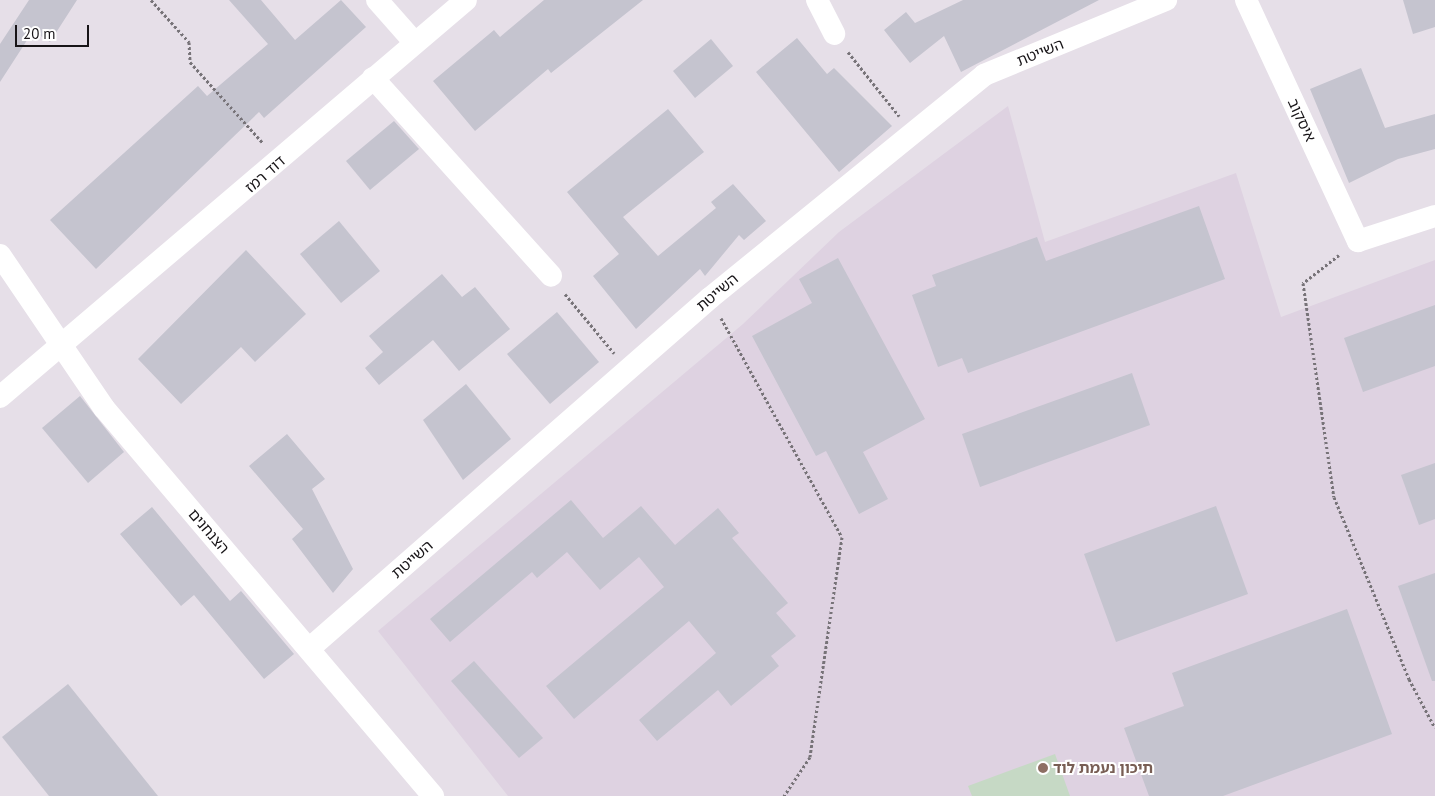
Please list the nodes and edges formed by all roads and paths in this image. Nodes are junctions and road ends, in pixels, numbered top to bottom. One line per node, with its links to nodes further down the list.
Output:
1 (151, 0): 11 (path)
2 (377, 0): 8 (street)
3 (466, 0): 8 (street, דוד רמז)
4 (818, 0): 7 (street)
5 (1166, 0): 10 (street, השייטת)
6 (1246, 0): 13 (street, איסקוב)
7 (834, 34): 10 (path)
8 (415, 43): 9 (street, דוד רמז)
9 (373, 78): 11 (street, דוד רמז); 15 (street)
10 (913, 133): 16 (street, השייטת)
11 (280, 162): 17 (street, דוד רמז)
12 (1435, 216): 13 (street)
13 (1358, 241): 21 (path)
14 (0, 255): 17 (street, הצנחנים)
15 (551, 276): 18 (path)
16 (710, 298): 18 (street, השייטת); 23 (path)
17 (63, 348): 19 (street, דוד רמז); 20 (street, הצנחנים)
18 (628, 369): 20 (street, השייטת)
19 (0, 396)
20 (310, 648): 22 (street, הצנחנים)
21 (1435, 728)
22 (433, 796)
23 (784, 796)

